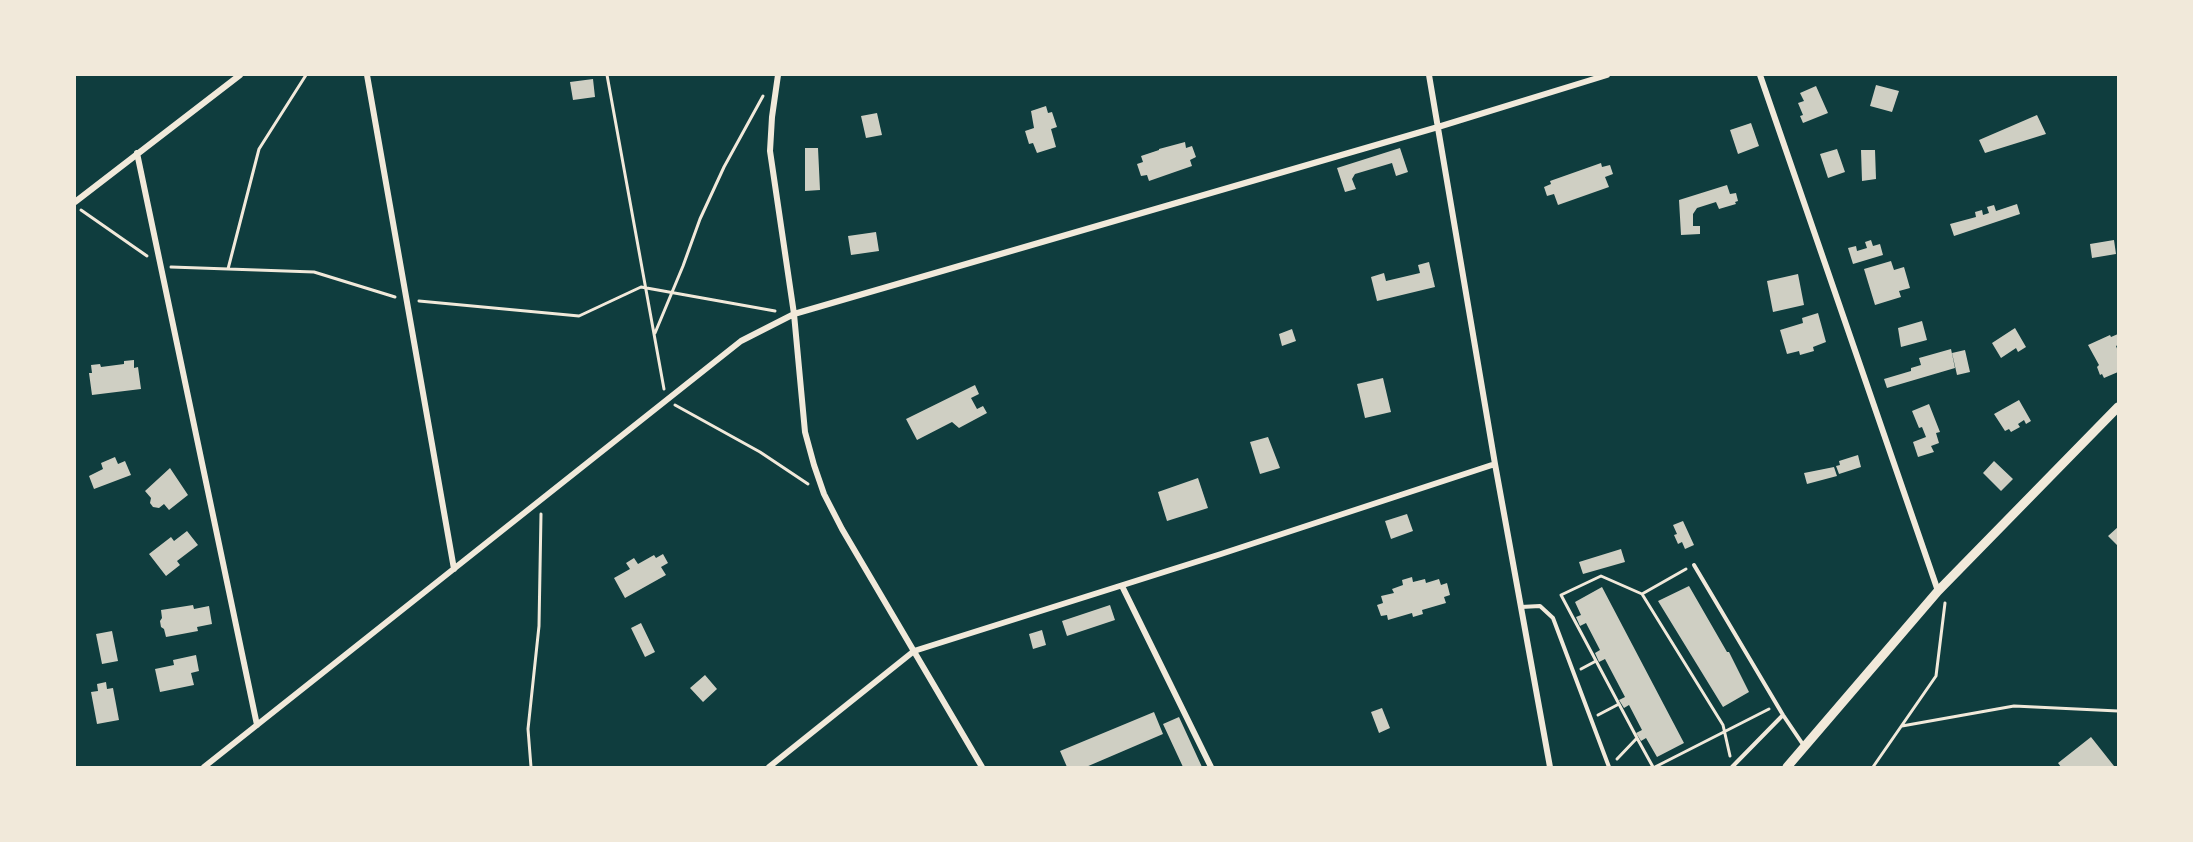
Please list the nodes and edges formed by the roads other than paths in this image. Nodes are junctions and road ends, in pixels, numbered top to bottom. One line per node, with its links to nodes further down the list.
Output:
1 (240, 75): 8 (street)
2 (367, 75): 14 (street)
3 (778, 75): 10 (street)
4 (1429, 75): 7 (street)
5 (1607, 75): 7 (street)
6 (1760, 75): 16 (street)
7 (1438, 127): 10 (street); 12 (street)
8 (137, 153): 9 (street); 20 (street)
9 (75, 204)
10 (794, 314): 14 (street); 18 (street)
11 (2118, 407): 16 (street)
12 (1495, 464): 15 (street); 17 (street)
13 (1694, 565): 19 (lane)
14 (454, 569): 20 (street)
15 (1122, 586): 18 (street); 25 (street)
16 (1941, 595): 21 (street)
17 (1521, 608): 26 (street); 27 (lane)
18 (914, 651): 23 (street); 24 (street)
19 (1783, 715): 21 (lane); 28 (lane)
20 (257, 725): 22 (street)
21 (1804, 747): 29 (street)
22 (204, 767)
23 (769, 767)
24 (982, 767)
25 (1211, 767)
26 (1550, 767)
27 (1609, 767)
28 (1732, 767)
29 (1787, 767)

